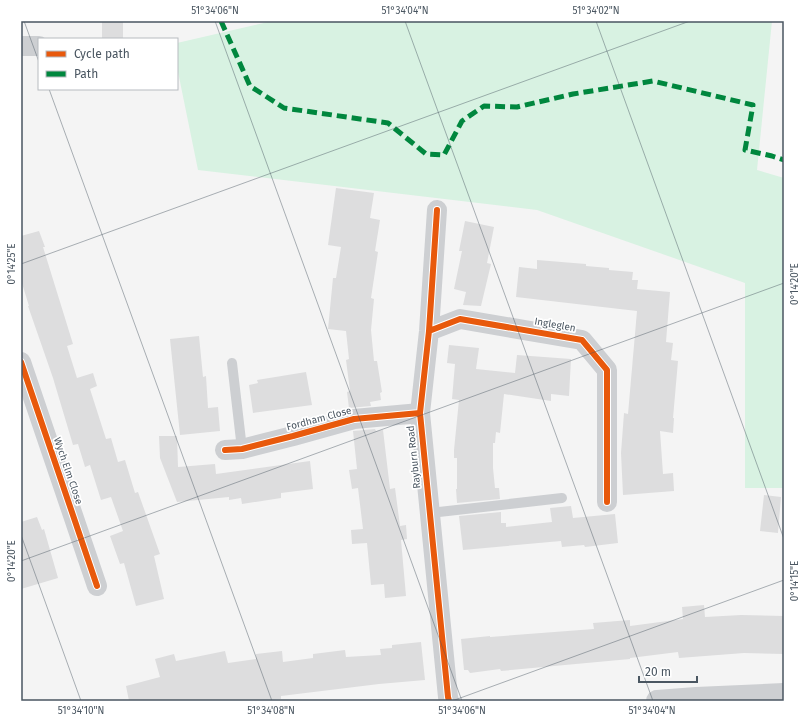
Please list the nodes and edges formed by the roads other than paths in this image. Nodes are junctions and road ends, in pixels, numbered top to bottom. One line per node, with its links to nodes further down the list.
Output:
1 (21, 46): 2 (street)
2 (38, 46)
3 (437, 210): 4 (street, Rayburn Road)
4 (429, 331): 7 (street, Rayburn Road); 10 (street, Ingleglen)
5 (21, 362): 12 (street, Wych Elm Close)
6 (232, 364): 8 (lane)
7 (420, 413): 8 (street, Fordham Close); 11 (street, Rayburn Road)
8 (234, 449)
9 (562, 498): 11 (lane)
10 (607, 502)
11 (430, 513): 14 (street, Rayburn Road)
12 (97, 586)
13 (784, 694): 15 (street)
14 (449, 701)
15 (657, 701)

